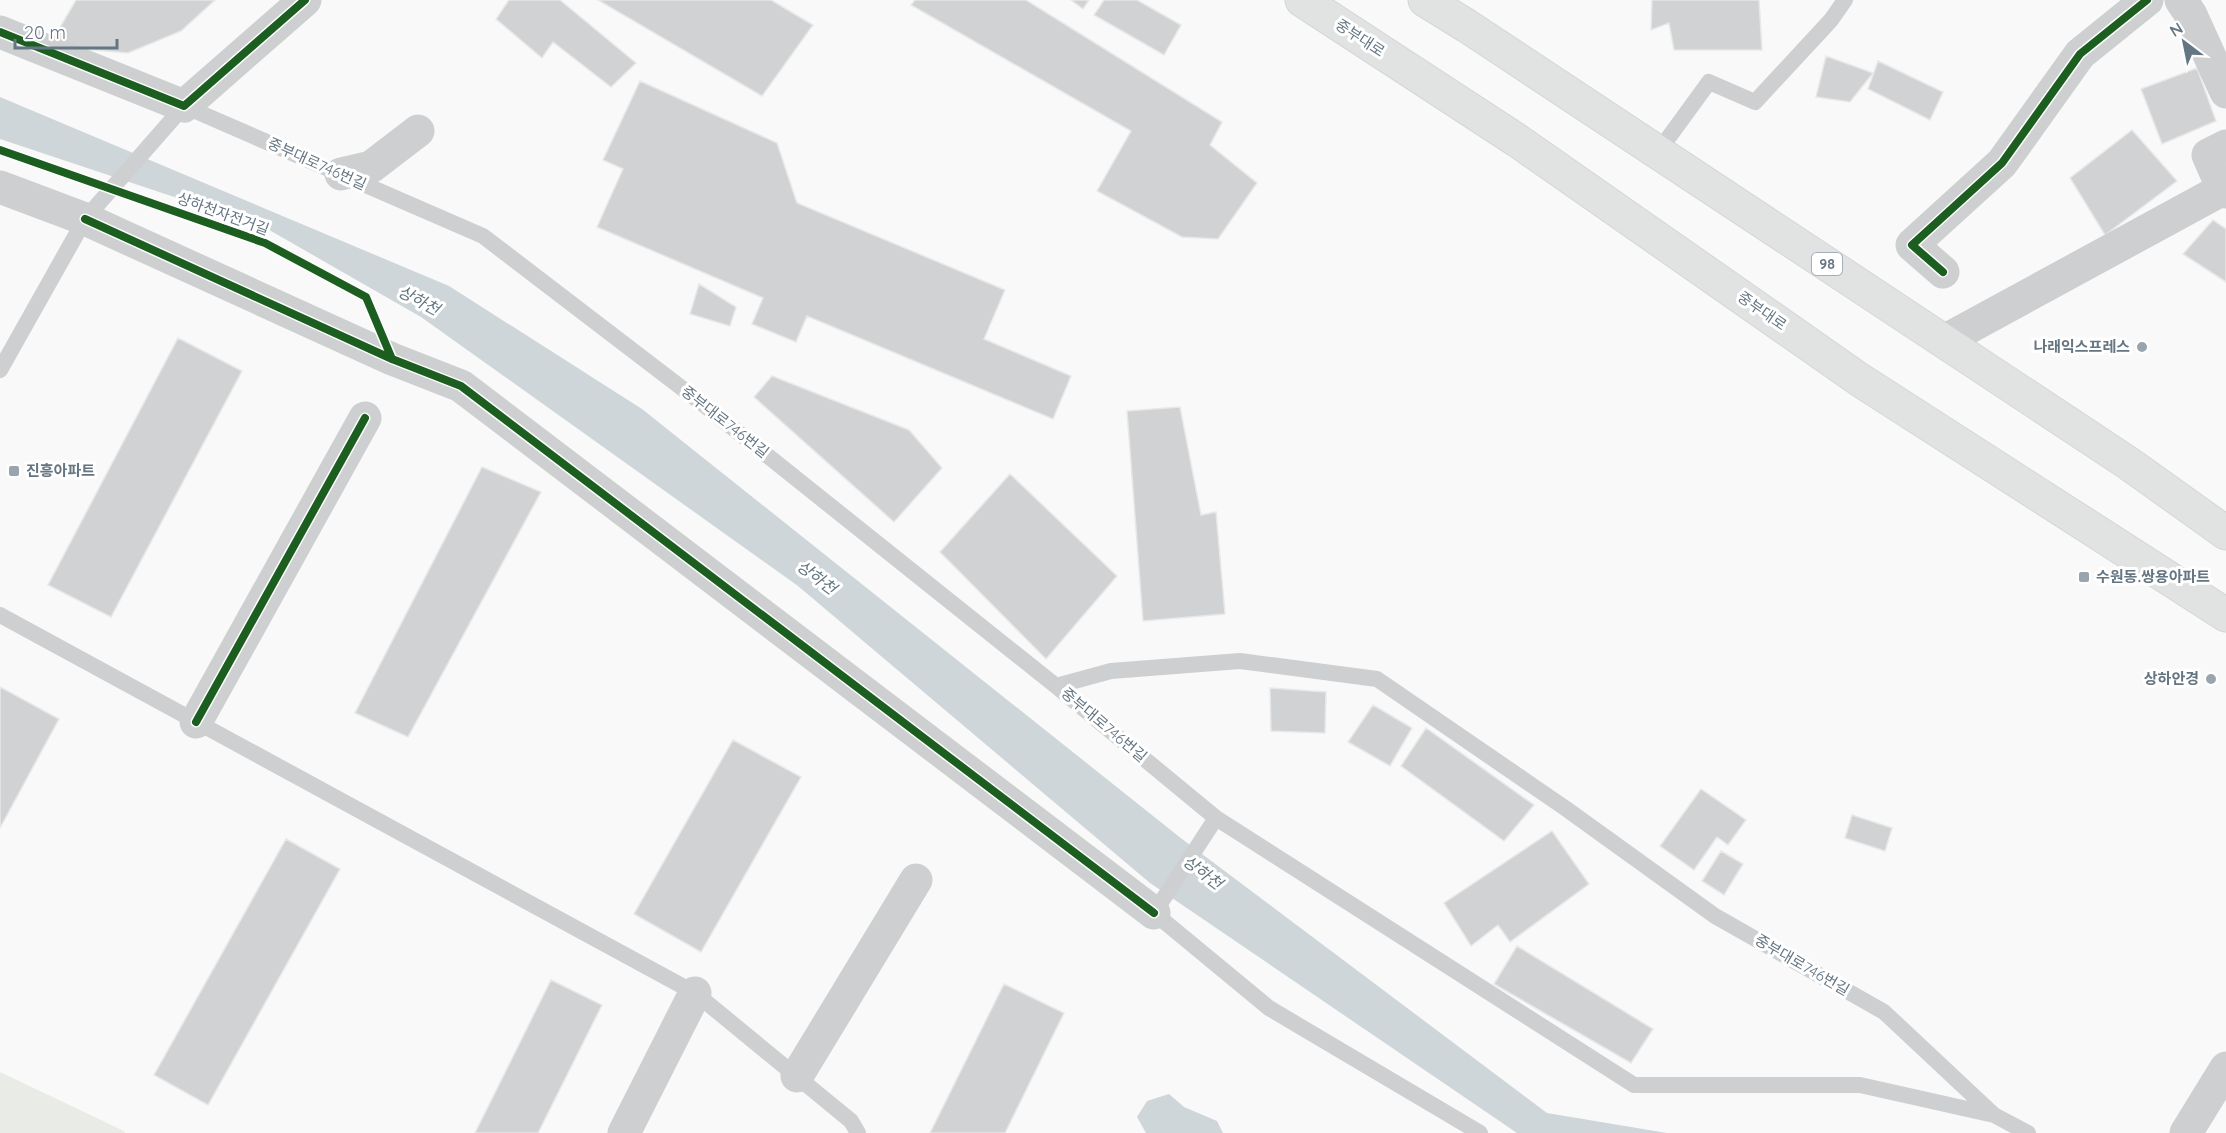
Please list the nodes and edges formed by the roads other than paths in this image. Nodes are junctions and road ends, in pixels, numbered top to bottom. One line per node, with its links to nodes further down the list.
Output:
1 (305, 0): 9 (street)
2 (1302, 0): 23 (main road, 중부대로)
3 (1425, 0): 12 (main road, 98)
4 (1845, 0): 12 (lane)
5 (2147, 0): 17 (street)
6 (2181, 0): 8 (street)
7 (0, 32): 9 (street, 중부대로746번길)
8 (2226, 92)
9 (184, 106): 13 (lane, 중부대로746번길); 16 (lane)
10 (418, 131): 13 (street)
11 (2226, 146): 15 (street)
12 (1658, 152): 18 (main road, 98)
13 (341, 174): 24 (lane, 중부대로746번길)
14 (0, 187): 16 (street)
15 (2224, 190): 18 (street)
16 (85, 219): 19 (lane); 28 (street)
17 (1943, 273)
18 (1944, 341): 21 (main road, 98)
19 (0, 370)
20 (365, 418): 25 (street)
21 (2226, 533)
22 (0, 615): 25 (lane)
23 (2226, 615)
24 (1056, 686): 26 (lane, 중부대로746번길); 32 (lane, 중부대로746번길)
25 (196, 722): 29 (lane)
26 (1216, 818): 28 (lane); 32 (lane, 중부대로746번길)
27 (916, 880): 31 (street)
28 (1154, 913): 35 (lane)
29 (695, 993): 31 (lane); 33 (street)
30 (2226, 1068): 37 (street)
31 (797, 1076): 34 (lane)
32 (1994, 1115): 36 (lane, 중부대로746번길)
33 (624, 1133)
34 (858, 1133)
35 (1479, 1133)
36 (2028, 1133)
37 (2186, 1133)

